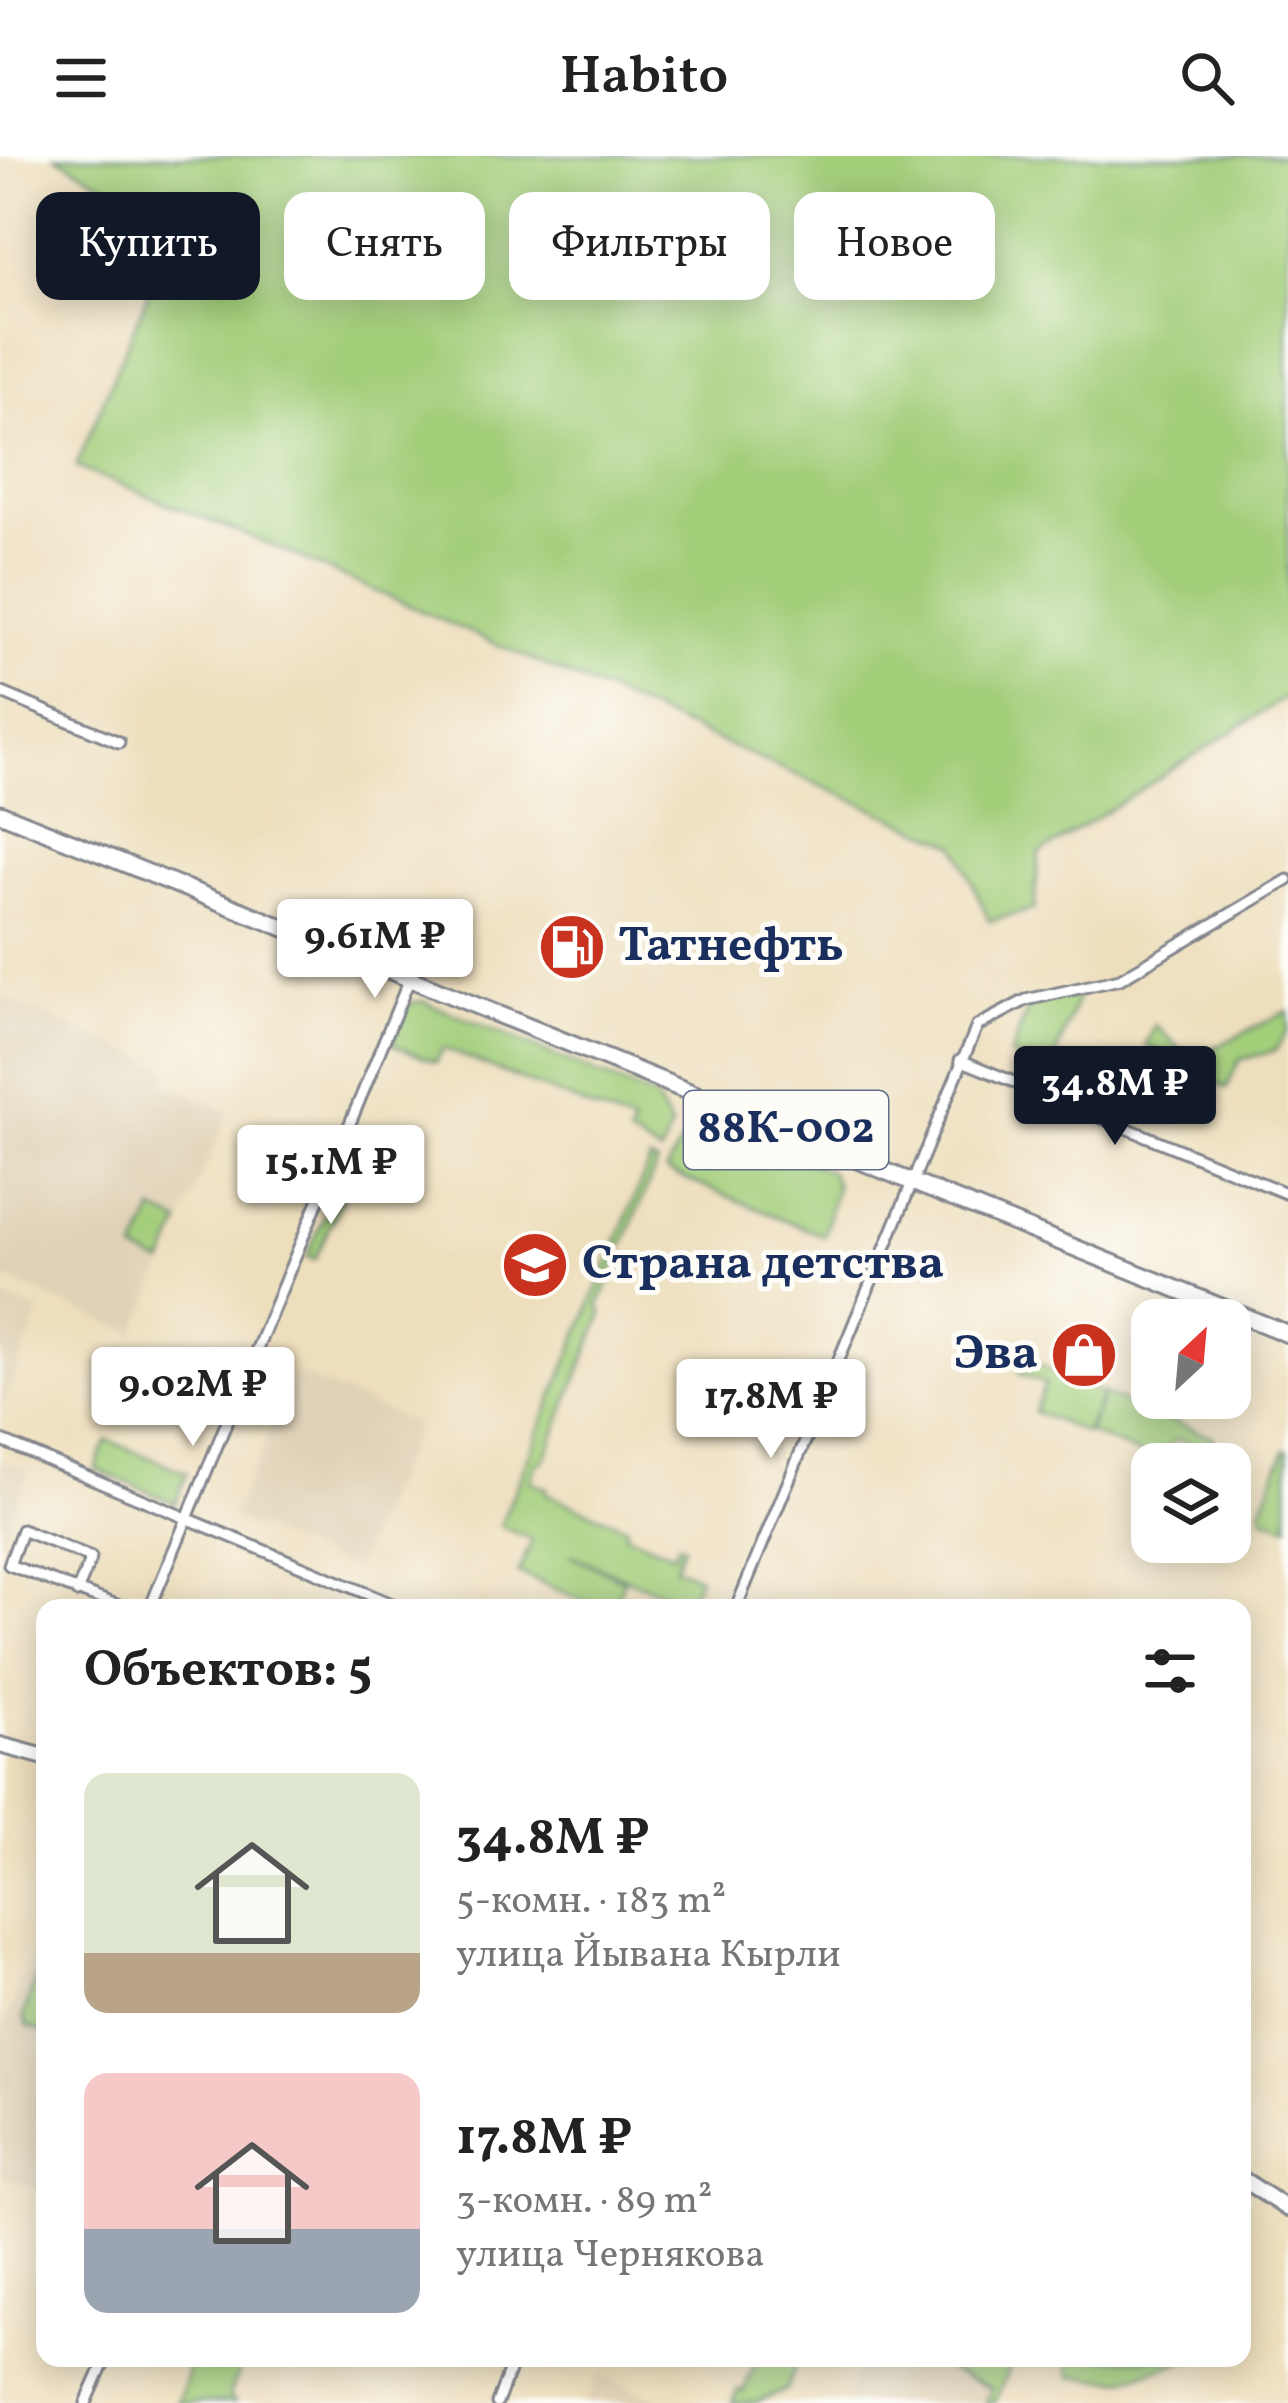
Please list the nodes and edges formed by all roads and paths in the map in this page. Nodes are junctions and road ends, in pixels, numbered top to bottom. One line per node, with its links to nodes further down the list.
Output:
1 (0, 692): 2 (street)
2 (119, 742)
3 (0, 813): 5 (main road, 88К-002)
4 (1288, 880): 6 (street)
5 (410, 978): 7 (main road, 88К-002); 11 (street)
6 (960, 1060): 7 (street); 8 (street)
7 (910, 1180): 9 (main road, 88К-002); 16 (street)
8 (1288, 1194)
9 (1288, 1334)
10 (0, 1440): 11 (street)
11 (189, 1519): 14 (street); 15 (street)
12 (77, 1592): 12 (street); 13 (street)
13 (98, 1599)
14 (154, 1599)
15 (380, 1599)
16 (740, 1599)
17 (0, 1745): 18 (street)
18 (36, 1755)
19 (1251, 2186): 20 (street)
20 (1288, 2209)
21 (102, 2367): 23 (street)
22 (511, 2367): 24 (street)
23 (86, 2403)
24 (497, 2403)

